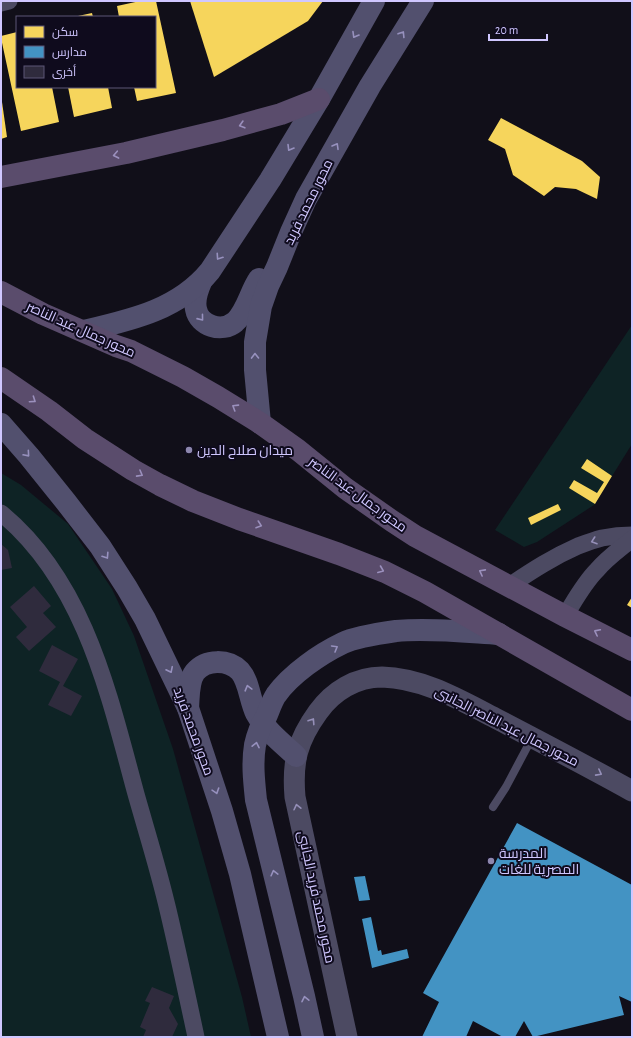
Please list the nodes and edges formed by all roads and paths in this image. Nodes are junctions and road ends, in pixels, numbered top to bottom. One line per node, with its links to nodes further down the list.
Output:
1 (8, 1): 4 (street)
2 (374, 1): 5 (main road, one-way to 5)
3 (422, 1): 7 (main road, محور محمد فريد, one-way to 3)
4 (1, 3)
5 (319, 99): 6 (main road, one-way to 6); 8 (main road, one-way to 8)
6 (1, 177)
7 (277, 267): 8 (main road, one-way to 7); 12 (main road, محور محمد فريد, one-way to 7)
8 (201, 282): 10 (main road)
9 (1, 292): 10 (main road, محور جمال عبد الناصر)
10 (84, 331): 12 (main road, محور جمال عبد الناصر, one-way to 10)
11 (1, 378): 19 (main road, one-way to 19)
12 (260, 423): 17 (main road, محور جمال عبد الناصر, one-way to 12)
13 (1, 424): 21 (main road, محور محمد فريد, one-way to 21)
14 (1, 513): 28 (street)
15 (632, 535): 17 (street, one-way to 17)
16 (632, 539): 18 (street)
17 (509, 586): 18 (main road, محور جمال عبد الناصر)
18 (565, 616): 20 (main road, محور جمال عبد الناصر, one-way to 18)
19 (499, 634): 22 (main road); 23 (main road, one-way to 19)
20 (632, 650)
21 (188, 708): 23 (main road, one-way to 21); 29 (main road, محور محمد فريد, one-way to 29)
22 (632, 710)
23 (262, 723): 25 (main road); 30 (main road, one-way to 23)
24 (532, 737): 25 (street, محور جمال عبد الناصر الجانبى, one-way to 24); 26 (street, محور جمال عبد الناصر الجانبى, one-way to 26); 27 (lane)
25 (296, 756): 31 (street, محور محمد فريد الجانبى, one-way to 25)
26 (632, 791)
27 (494, 807)
28 (196, 1037)
29 (278, 1037)
30 (313, 1037)
31 (347, 1037)

